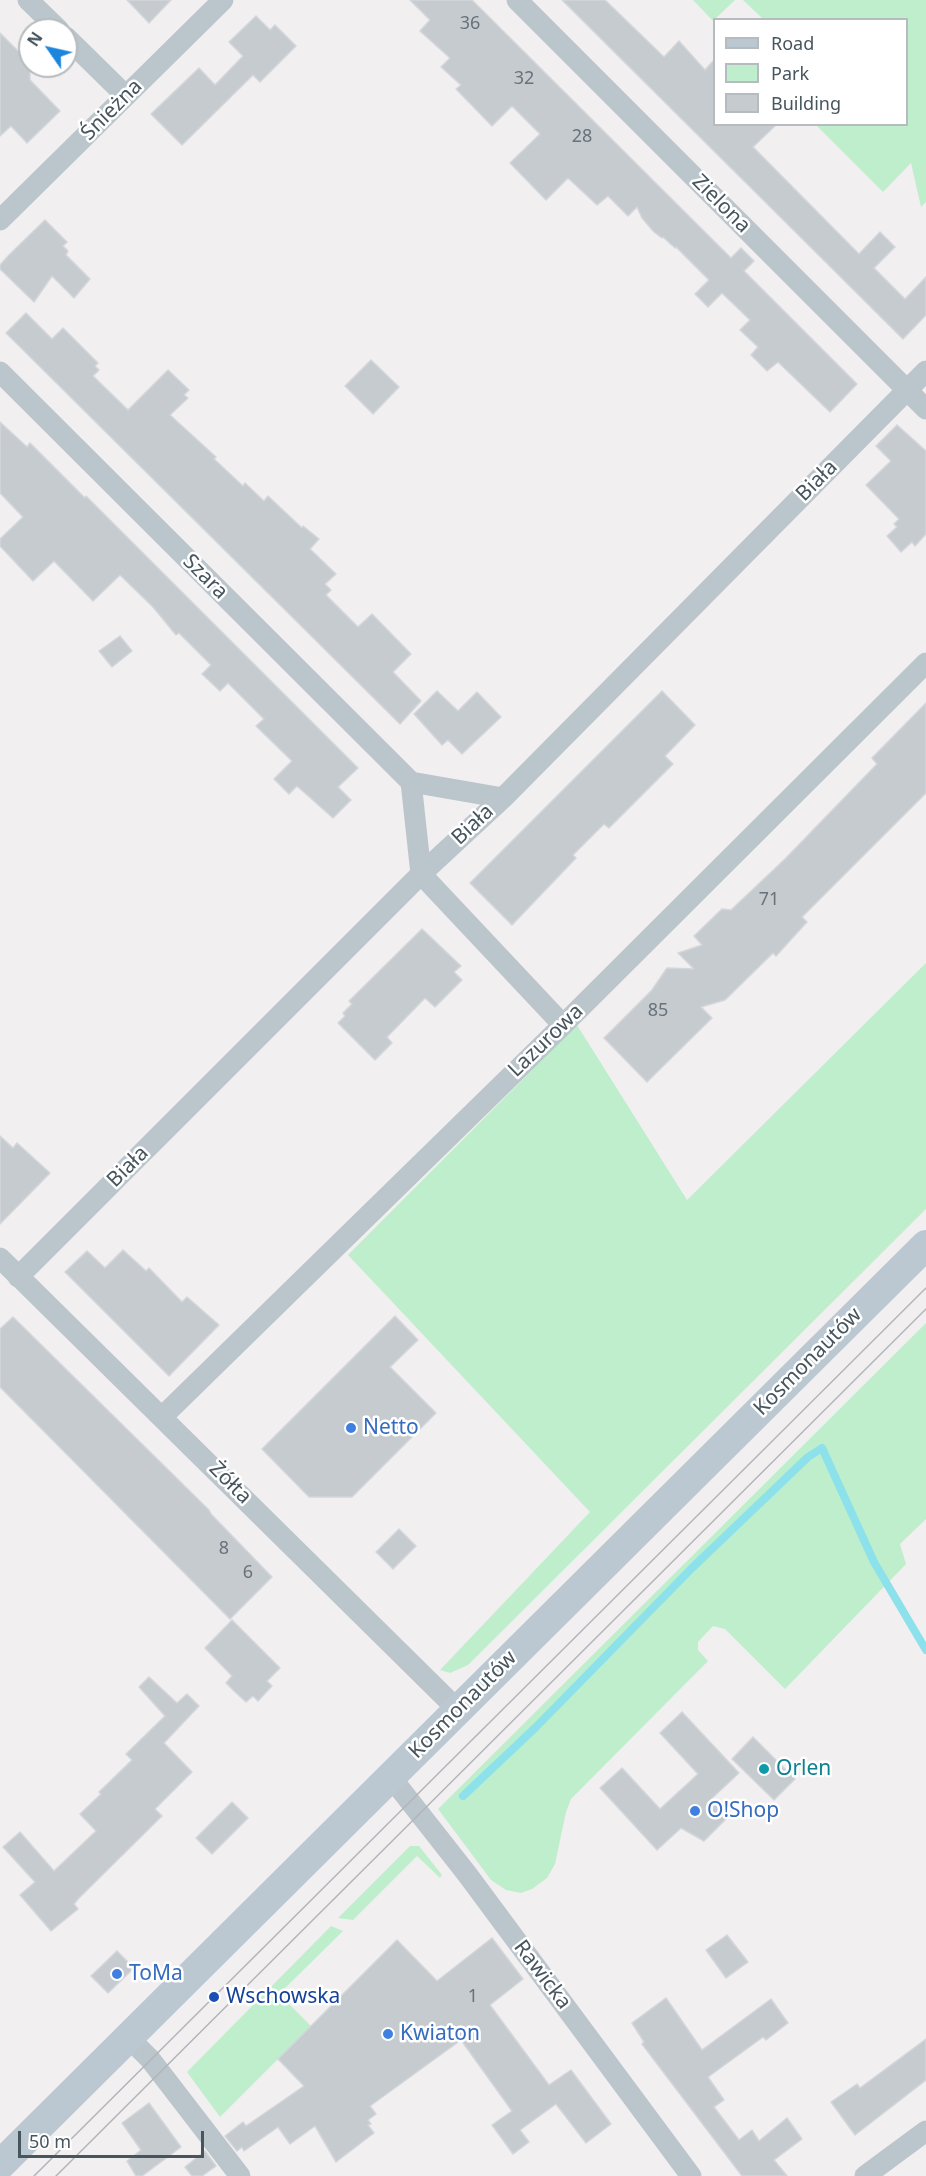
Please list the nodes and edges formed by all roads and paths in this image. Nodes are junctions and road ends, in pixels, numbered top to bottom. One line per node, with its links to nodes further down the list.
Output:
1 (28, 0): 4 (street)
2 (223, 0): 6 (street, Śnieżna)
3 (517, 0): 10 (street, Zielona)
4 (47, 18)
5 (78, 49): 6 (street)
6 (126, 96): 7 (street, Śnieżna)
7 (0, 220)
8 (926, 371): 10 (street, Biała)
9 (0, 372): 13 (street, Szara)
10 (907, 390): 11 (street, Zielona); 14 (street, Biała)
11 (926, 409)
12 (926, 663): 16 (street, Lazurowa)
13 (411, 782): 14 (street); 15 (street)
14 (503, 798): 15 (street, Biała)
15 (421, 874): 16 (street); 19 (street, Biała)
16 (563, 1025): 20 (street, Lazurowa)
17 (926, 1245): 21 (main road, Kosmonautów)
18 (0, 1258): 19 (street, Żółta)
19 (18, 1276): 20 (street, Żółta)
20 (162, 1417): 21 (street, Żółta)
21 (458, 1710): 22 (main road, Kosmonautów)
22 (390, 1776): 23 (main road, Kosmonautów); 27 (street, Rawicka)
23 (129, 2038): 25 (main road, Kosmonautów); 26 (street)
24 (926, 2131): 28 (street)
25 (0, 2165)
26 (240, 2176)
27 (691, 2176)
28 (865, 2176)

